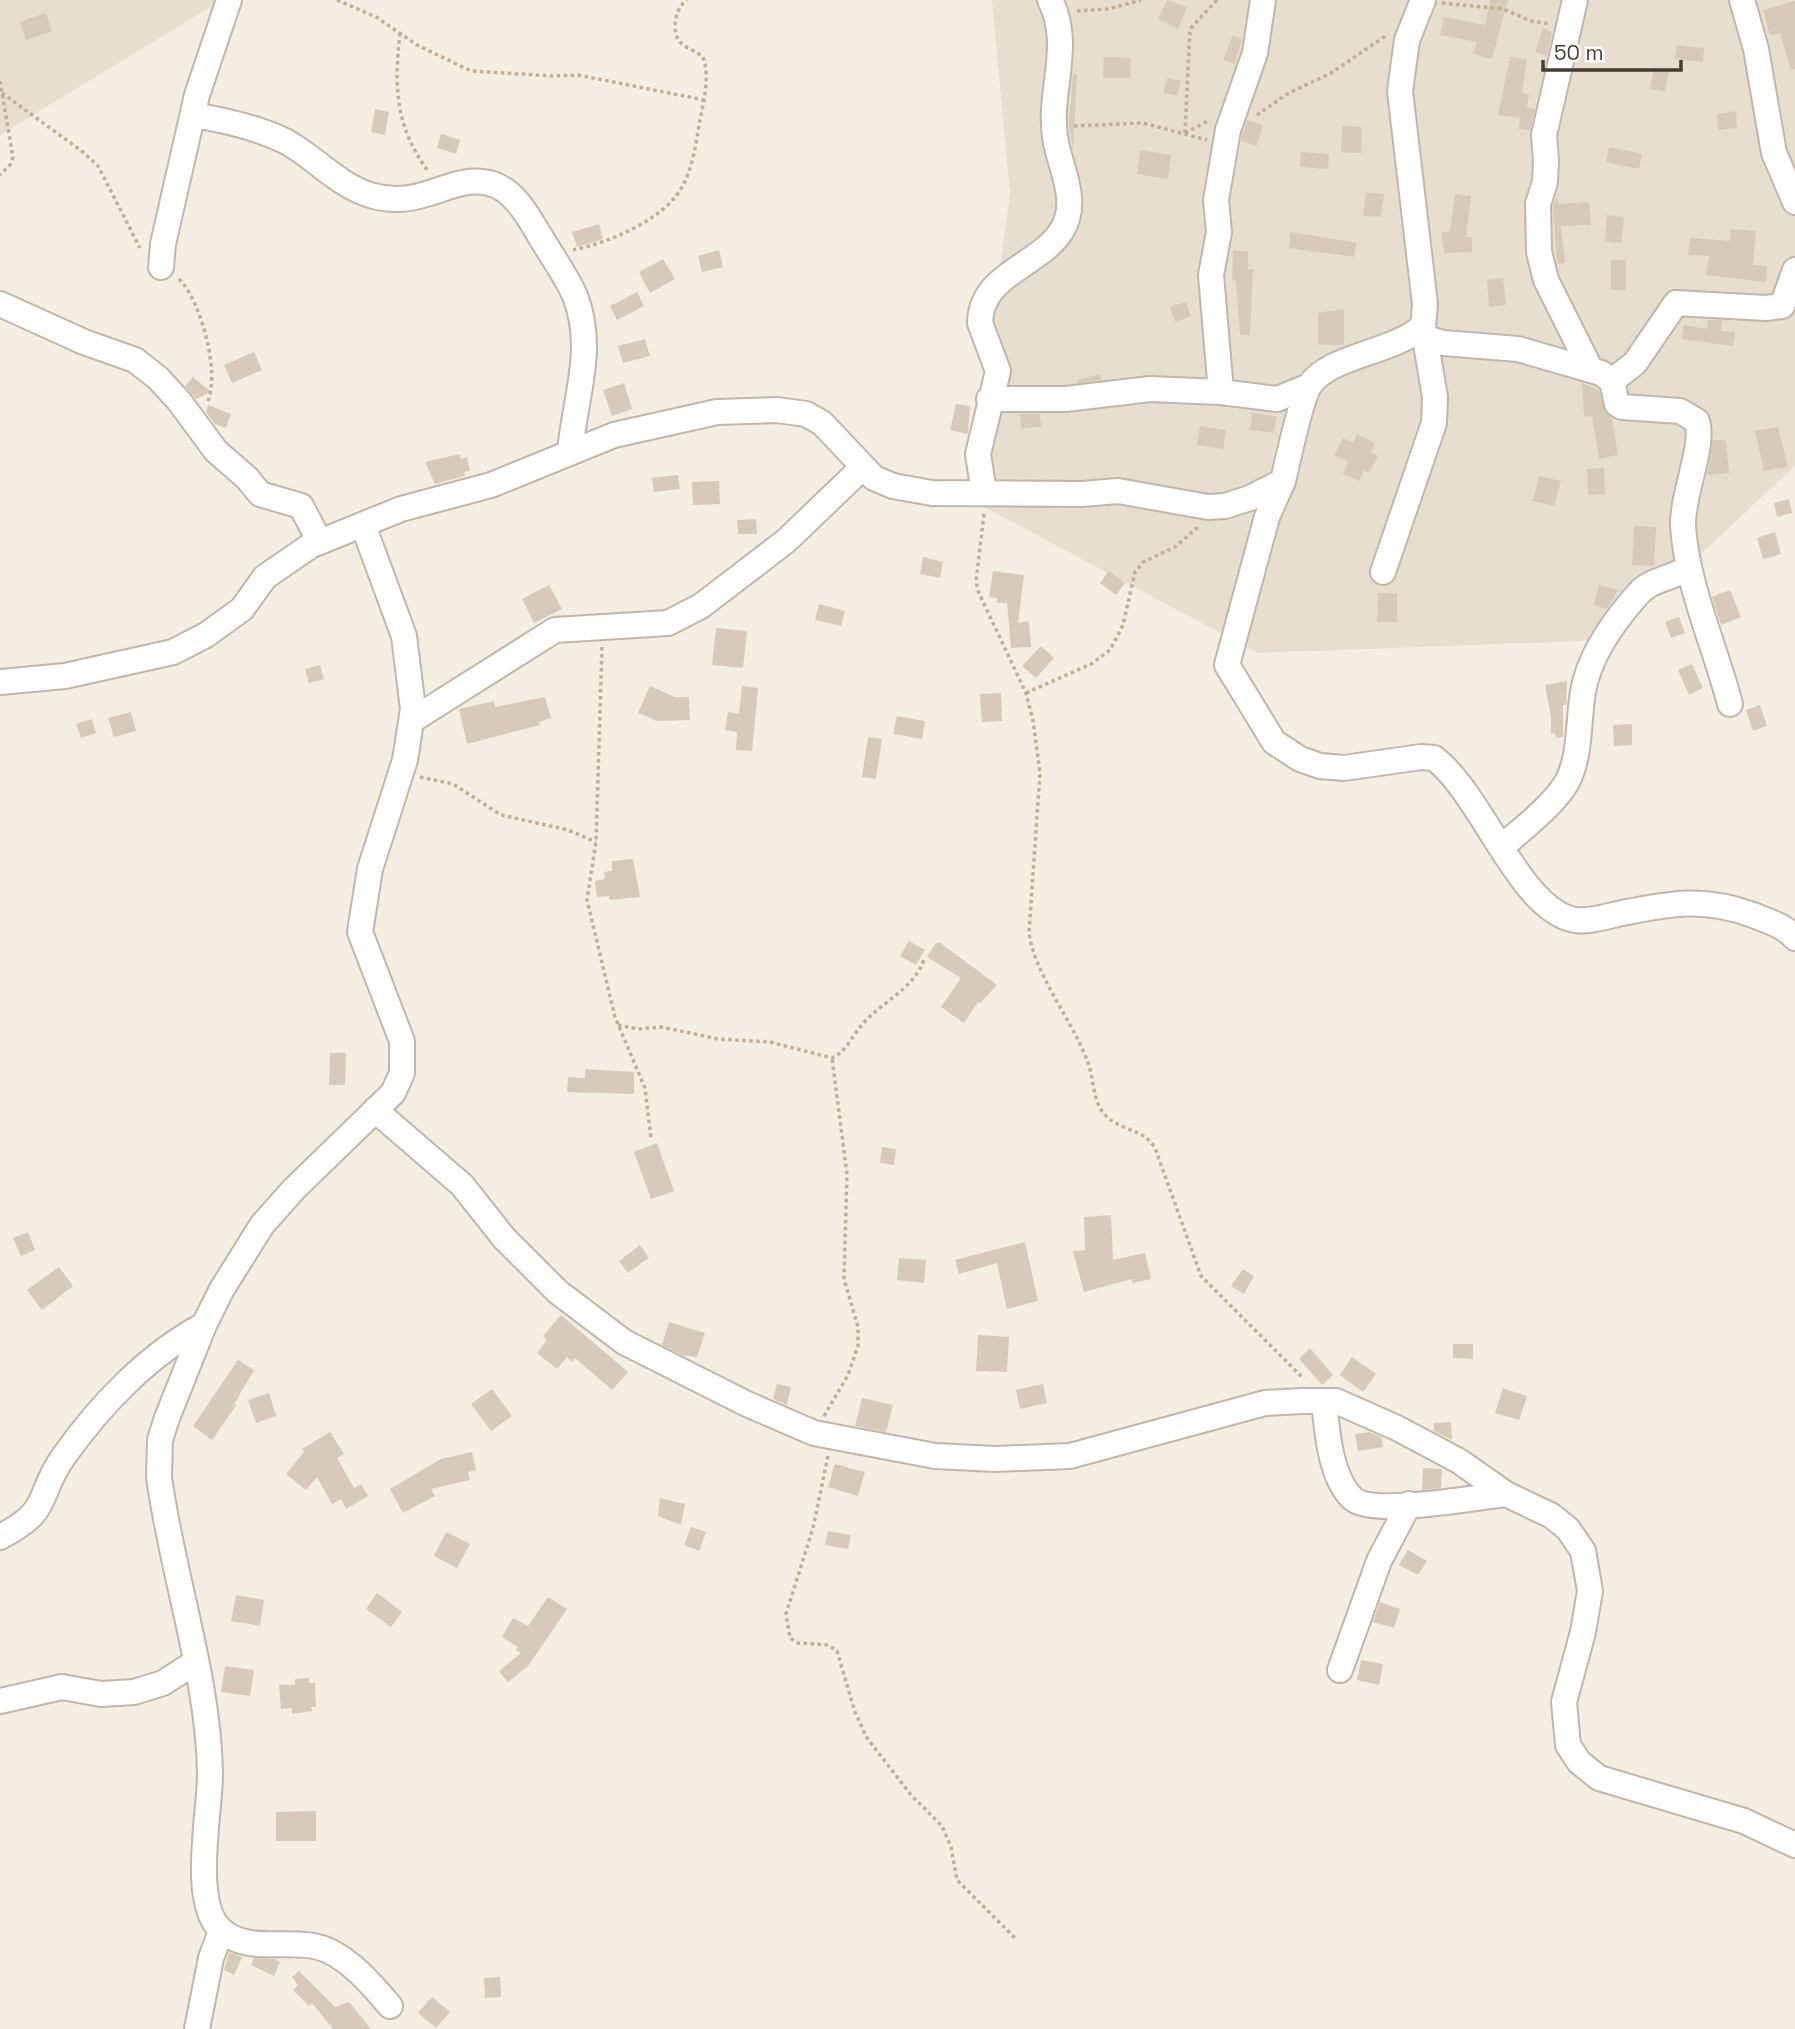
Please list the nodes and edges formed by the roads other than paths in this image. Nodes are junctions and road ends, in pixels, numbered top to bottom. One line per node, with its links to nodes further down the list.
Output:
1 (229, 0): 7 (street)
2 (1263, 0): 15 (street)
3 (1575, 0): 13 (street)
4 (1742, 0): 8 (street)
5 (1053, 6): 16 (street)
6 (1421, 7): 12 (street)
7 (193, 115): 9 (street); 17 (street)
8 (1795, 202)
9 (161, 267)
10 (1795, 270): 13 (street)
11 (0, 304): 22 (street)
12 (1424, 332): 13 (street); 14 (street); 24 (street)
13 (1602, 376): 23 (street)
14 (1309, 386): 15 (street); 19 (street)
15 (1221, 392): 16 (street)
16 (989, 399): 20 (street)
17 (570, 453): 18 (street); 21 (street)
18 (862, 468): 20 (street); 27 (street)
19 (1283, 481): 20 (street); 28 (street)
20 (984, 493)
21 (363, 525): 22 (street); 27 (street)
22 (320, 542): 25 (street)
23 (1689, 567): 26 (street); 28 (street)
24 (1383, 572)
25 (0, 682)
26 (1730, 704)
27 (414, 719): 30 (street)
28 (1502, 847): 29 (street)
29 (1795, 938)
30 (375, 1110): 31 (street); 32 (street)
31 (204, 1325): 35 (street); 36 (street)
32 (1324, 1401): 33 (street); 34 (street)
33 (1506, 1494): 34 (street); 39 (street)
34 (1409, 1504): 37 (street)
35 (0, 1537)
36 (194, 1663): 38 (street); 40 (street)
37 (1340, 1670)
38 (0, 1701)
39 (1795, 1845)
40 (221, 1930): 41 (street); 42 (street)
41 (390, 2006)
42 (197, 2029)

